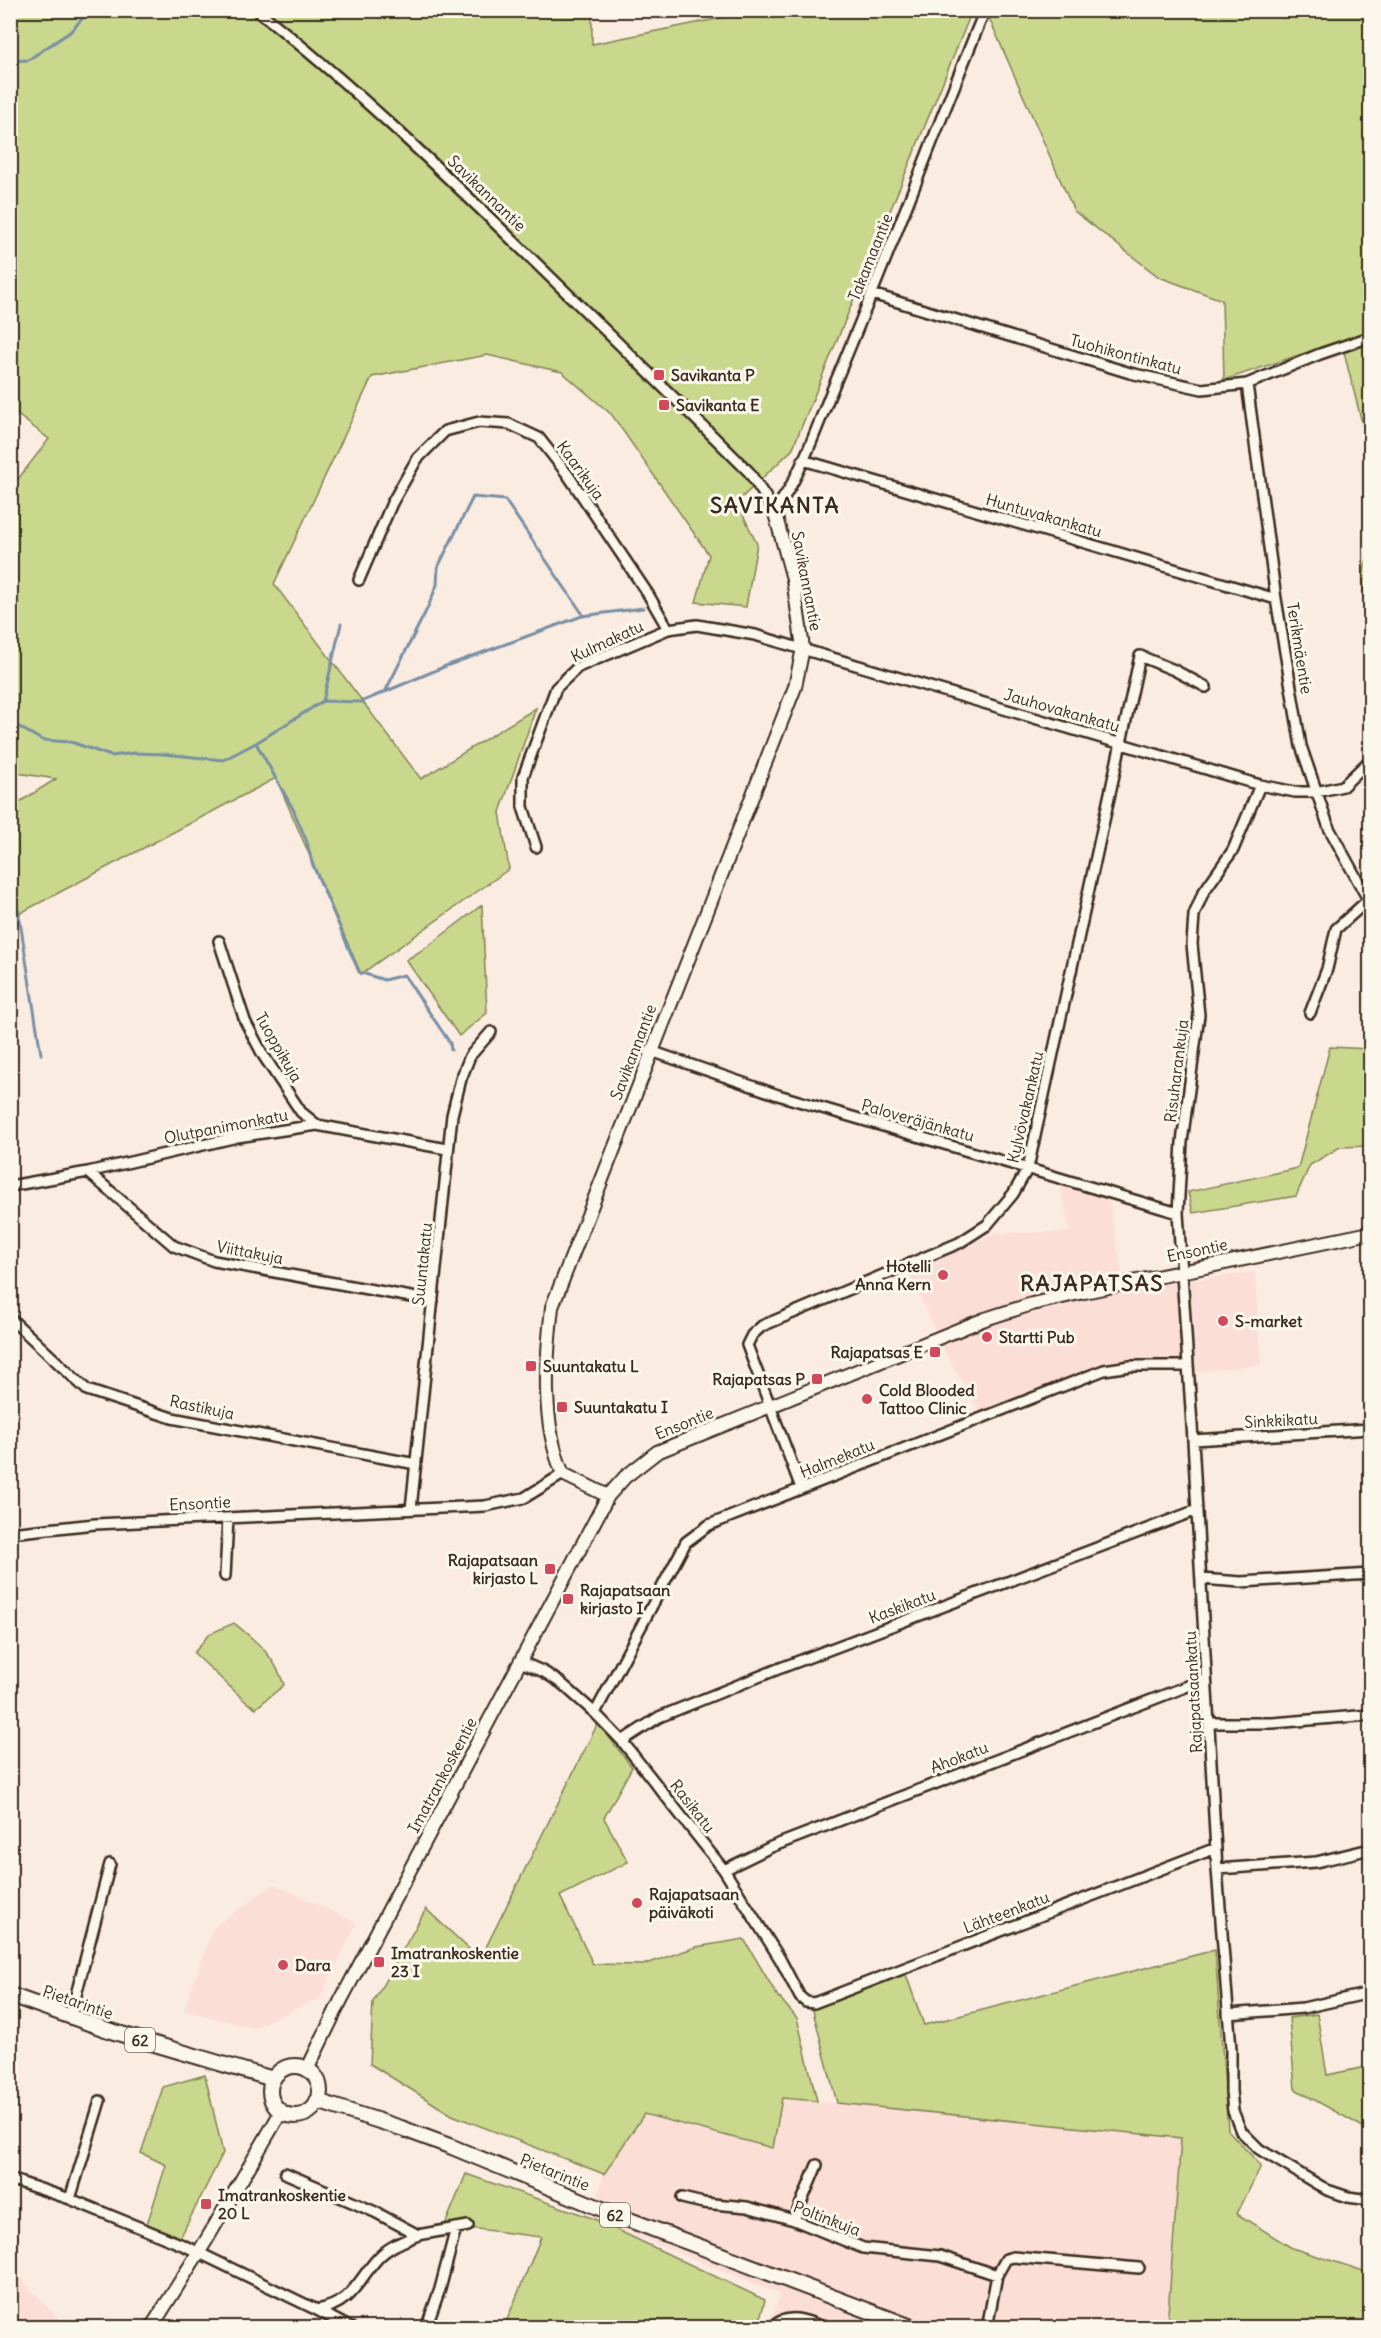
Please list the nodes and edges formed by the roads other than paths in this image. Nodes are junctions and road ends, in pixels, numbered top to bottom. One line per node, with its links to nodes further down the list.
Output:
1 (257, 10): 7 (street, Savikannantie)
2 (985, 10): 3 (street, Takamaantie)
3 (872, 294): 5 (street, Tuohikontinkatu); 6 (street, Takamaantie)
4 (1371, 338): 5 (street, Tuohikontinkatu)
5 (1247, 384): 9 (street, Terikmäentie)
6 (803, 460): 7 (street, Takamaantie); 9 (street, Huntuvakankatu)
7 (774, 510): 11 (street, Savikannantie)
8 (359, 580): 10 (street, Kaarikuja)
9 (1276, 599): 16 (street, Terikmäentie)
10 (668, 629): 11 (street, Kulmakatu); 17 (street, Kulmakatu)
11 (803, 648): 13 (street, Jauhovakankatu); 22 (street, Savikannantie)
12 (1206, 687): 13 (street, Kylvövakankatu)
13 (1120, 742): 15 (street, Jauhovakankatu); 25 (street, Kylvövakankatu)
14 (1371, 760): 16 (street, Jauhovakankatu)
15 (1260, 785): 16 (street, Jauhovakankatu); 28 (street, Risuharankuja)
16 (1316, 792): 18 (street, Terikmäentie)
17 (536, 847)
18 (1369, 902): 20 (street)
19 (219, 941): 23 (street, Tuoppikuja)
20 (1310, 1012)
21 (491, 1032): 24 (street, Suuntakatu)
22 (651, 1051): 25 (street, Paloveräjänkatu); 38 (street, Savikannantie)
23 (317, 1125): 24 (street, Olutpanimonkatu); 26 (street, Olutpanimonkatu)
24 (447, 1149): 31 (street, Suuntakatu)
25 (1028, 1168): 28 (street, Paloveräjänkatu); 34 (street, Kylvövakankatu)
26 (88, 1172): 27 (street, Olutpanimonkatu); 31 (street, Viittakuja)
27 (10, 1186)
28 (1178, 1213): 30 (street, Risuharankuja)
29 (1371, 1233): 30 (street, Ensontie)
30 (1182, 1270): 33 (street, Rajapatsaankatu); 34 (street, Ensontie)
31 (433, 1301): 37 (street, Suuntakatu)
32 (10, 1318): 37 (street, Rastikuja)
33 (1188, 1366): 36 (street, Rajapatsaankatu); 39 (street, Halmekatu)
34 (772, 1406): 39 (street, Kylvövakankatu); 40 (street, Ensontie)
35 (1371, 1429): 36 (street, Sinkkikatu)
36 (1193, 1440): 42 (street, Rajapatsaankatu)
37 (416, 1464): 41 (street, Suuntakatu)
38 (563, 1474): 40 (street); 41 (street, Ensontie)
39 (801, 1488): 50 (street, Halmekatu)
40 (608, 1496): 48 (street, Imatrankoskentie)
41 (411, 1509): 43 (street, Ensontie)
42 (1197, 1510): 47 (street, Rajapatsaankatu); 53 (street, Kaskikatu)
43 (228, 1518): 44 (street, Ensontie); 46 (street)
44 (10, 1533)
45 (1371, 1574): 47 (street)
46 (225, 1576)
47 (1201, 1579): 49 (street, Rajapatsaankatu)
48 (521, 1662): 50 (street, Rasikatu); 64 (street, Imatrankoskentie)
49 (1206, 1679): 52 (street, Rajapatsaankatu); 58 (street, Ahokatu)
50 (595, 1713): 53 (street, Rasikatu)
51 (1371, 1715): 52 (street)
52 (1210, 1723): 54 (street, Rajapatsaankatu)
53 (622, 1741): 58 (street, Rasikatu)
54 (1216, 1848): 57 (street, Rajapatsaankatu); 61 (street, Lähteenkatu)
55 (1371, 1849): 57 (street)
56 (110, 1864): 63 (street)
57 (1217, 1869): 62 (street, Rajapatsaankatu)
58 (724, 1870): 61 (street, Rasikatu)
59 (1371, 1993): 62 (street)
60 (10, 1995): 63 (main road, Pietarintie / 62)
61 (806, 2002)
62 (1228, 2014): 74 (street, Rajapatsaankatu)
63 (70, 2018): 65 (main road, Pietarintie / 62)
64 (307, 2070): 65 (main road); 67 (main road)
65 (273, 2079): 68 (main road)
66 (100, 2101): 73 (street)
67 (317, 2102): 68 (main road); 88 (main road, Pietarintie / 62)
68 (281, 2112): 79 (street)
69 (817, 2165): 75 (street)
70 (285, 2174): 78 (street)
71 (10, 2182): 73 (street)
72 (682, 2198): 75 (street, Poltinkuja)
73 (70, 2199): 79 (street)
74 (1371, 2200)
75 (794, 2220): 81 (street, Poltinkuja)
76 (468, 2226): 77 (street)
77 (456, 2228): 78 (street); 85 (street)
78 (418, 2235): 82 (street)
79 (198, 2253): 82 (street); 83 (street)
80 (1139, 2268): 81 (street)
81 (997, 2275): 89 (street)
82 (317, 2310): 84 (street)
83 (151, 2328)
84 (351, 2328)
85 (426, 2328)
86 (771, 2328): 87 (street)
87 (825, 2328)
88 (914, 2328)
89 (987, 2328)

